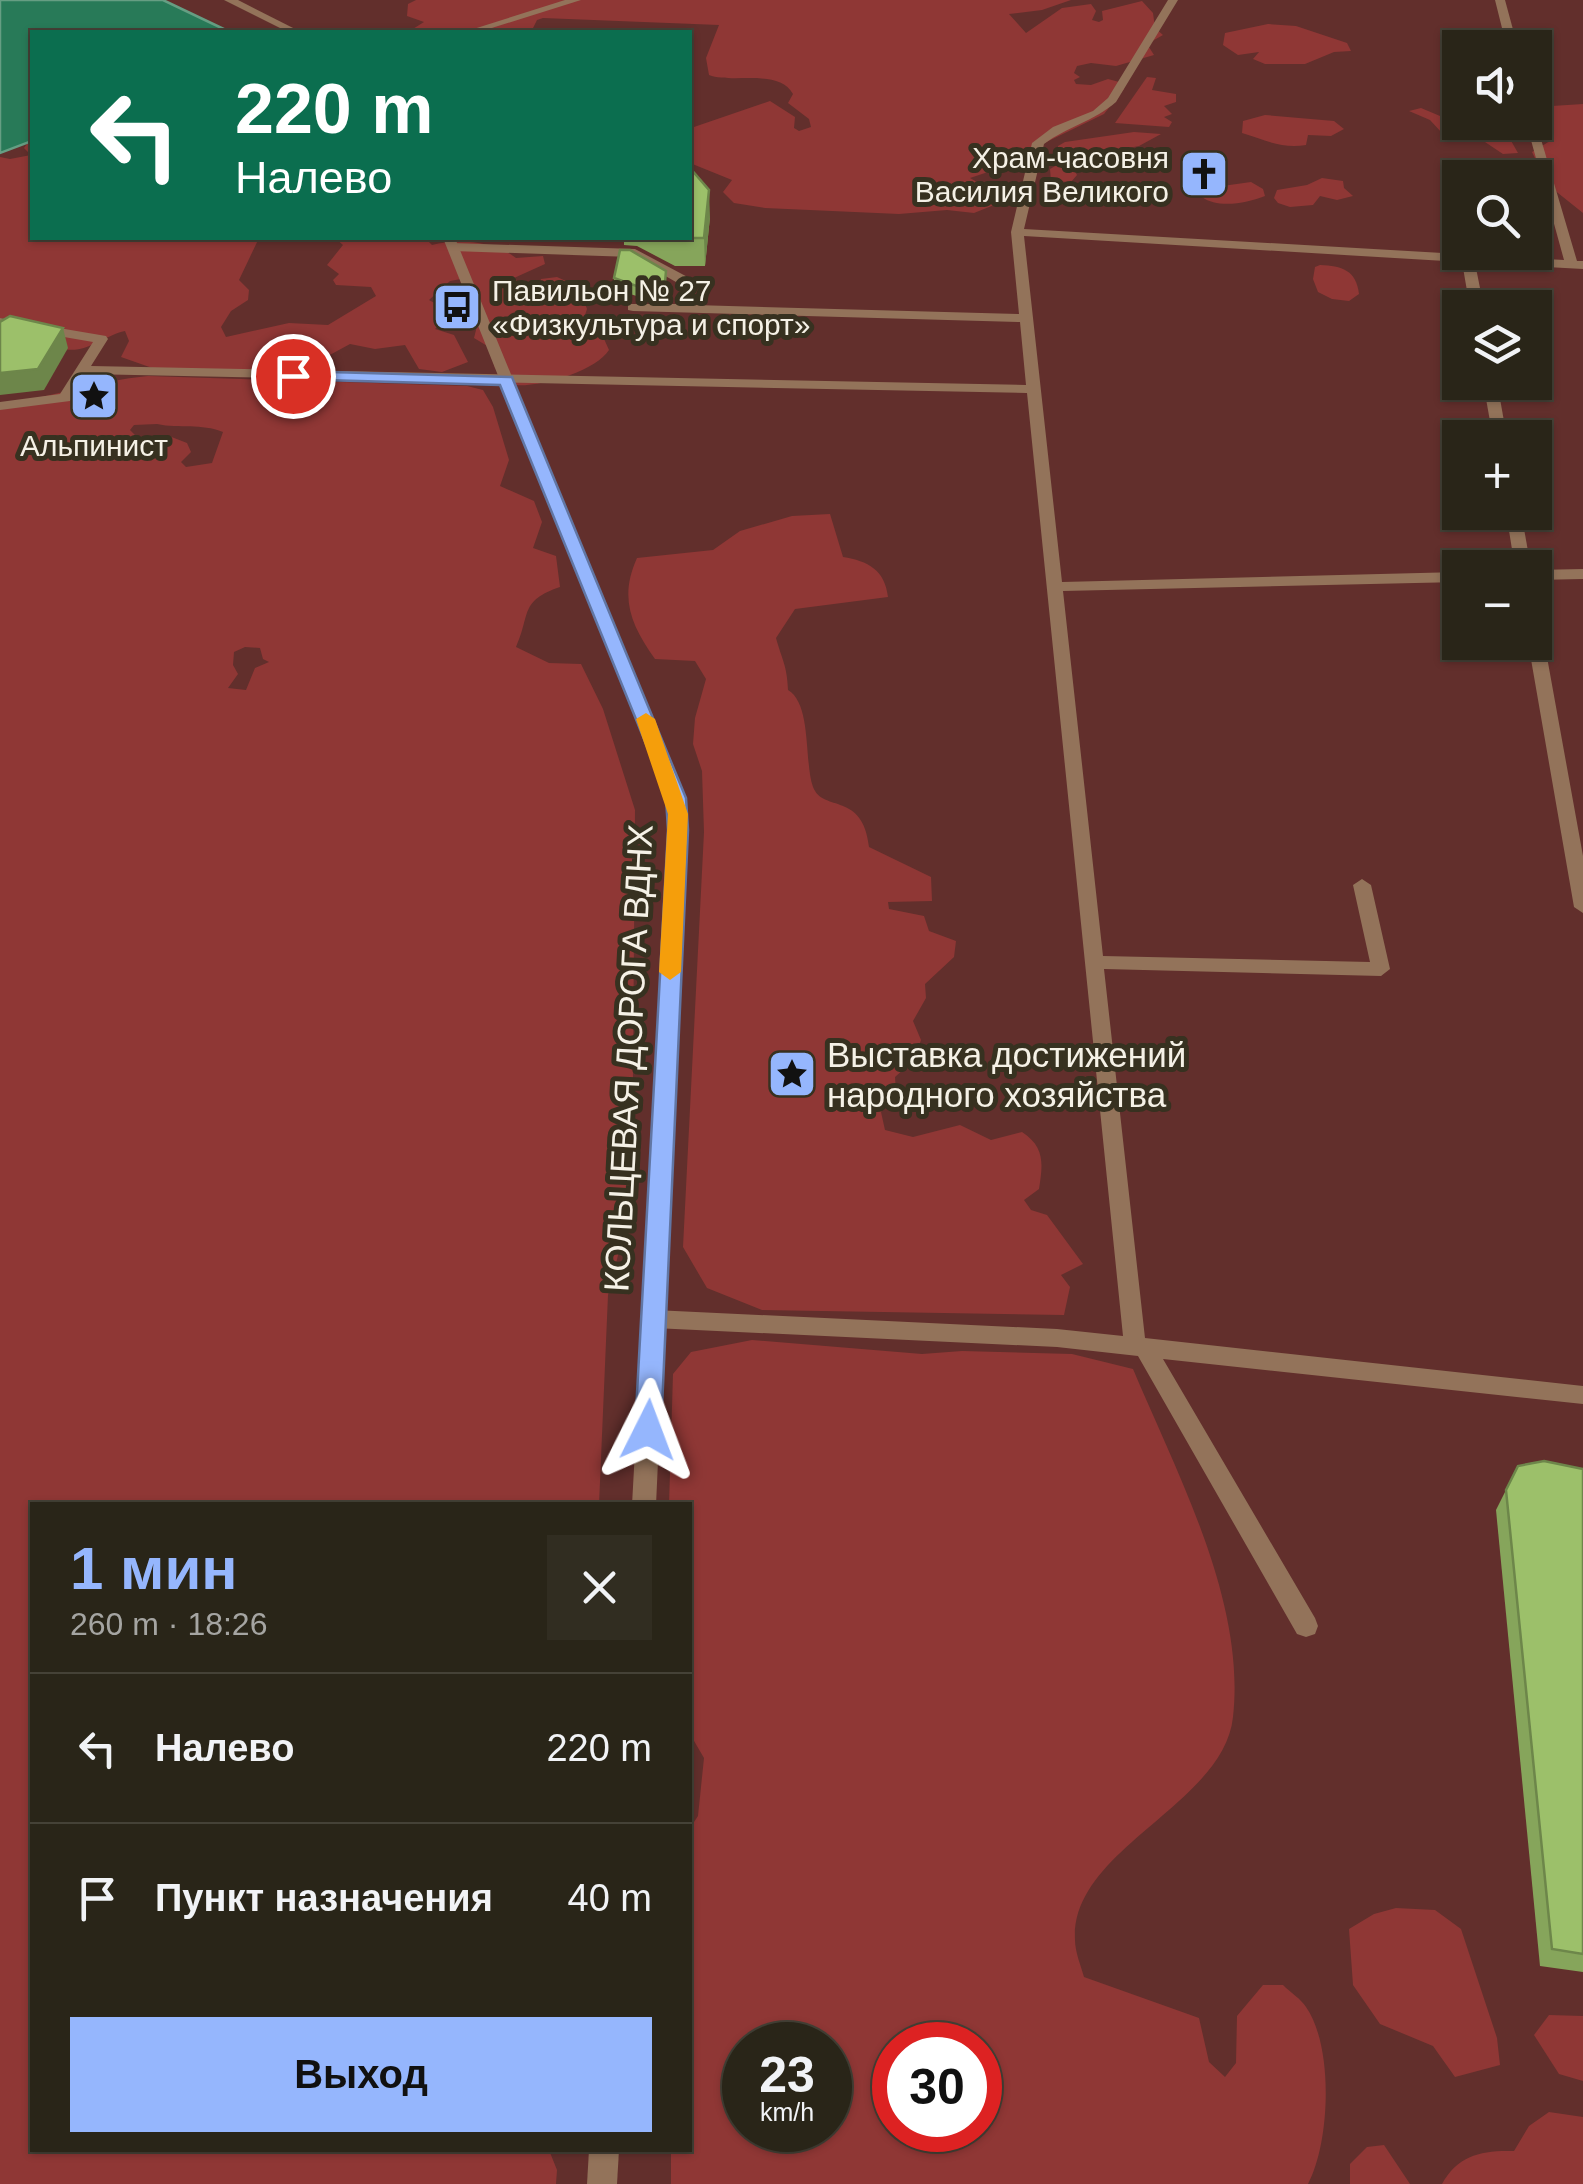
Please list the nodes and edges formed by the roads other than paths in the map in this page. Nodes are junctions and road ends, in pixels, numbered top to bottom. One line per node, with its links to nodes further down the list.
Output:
1 (229, 0): 5 (street)
2 (576, 0): 6 (street)
3 (1173, 0): 9 (street)
4 (1500, 0): 7 (street)
5 (292, 30)
6 (477, 30)
7 (1508, 30)
8 (1538, 140): 13 (street)
9 (1016, 232): 11 (street); 16 (street)
10 (451, 242): 15 (street); 19 (street, КОЛЬЦЕВАЯ ДОРОГА ВДНХ)
11 (1442, 257)
12 (1552, 263): 13 (street)
13 (1578, 265)
14 (633, 307): 15 (street)
15 (686, 308): 16 (street)
16 (1026, 318): 20 (street)
17 (0, 322): 18 (street)
18 (83, 370): 19 (street); 21 (street)
19 (506, 380): 20 (street); 30 (street, КОЛЬЦЕВАЯ ДОРОГА ВДНХ)
20 (1034, 388): 25 (street)
21 (0, 406)
22 (1583, 574): 23 (street)
23 (1552, 575)
24 (1442, 577): 25 (street)
25 (1054, 587): 29 (street)
26 (1539, 660): 28 (street)
27 (1362, 885): 29 (street)
28 (1583, 907)
29 (1095, 962): 31 (street)
30 (654, 1319): 31 (street); 33 (street, КОЛЬЦЕВАЯ ДОРОГА ВДНХ)
31 (1140, 1348): 32 (street); 34 (street)
32 (1583, 1395)
33 (644, 1502)
34 (1306, 1626)
35 (604, 2152): 36 (street)
36 (602, 2184)

